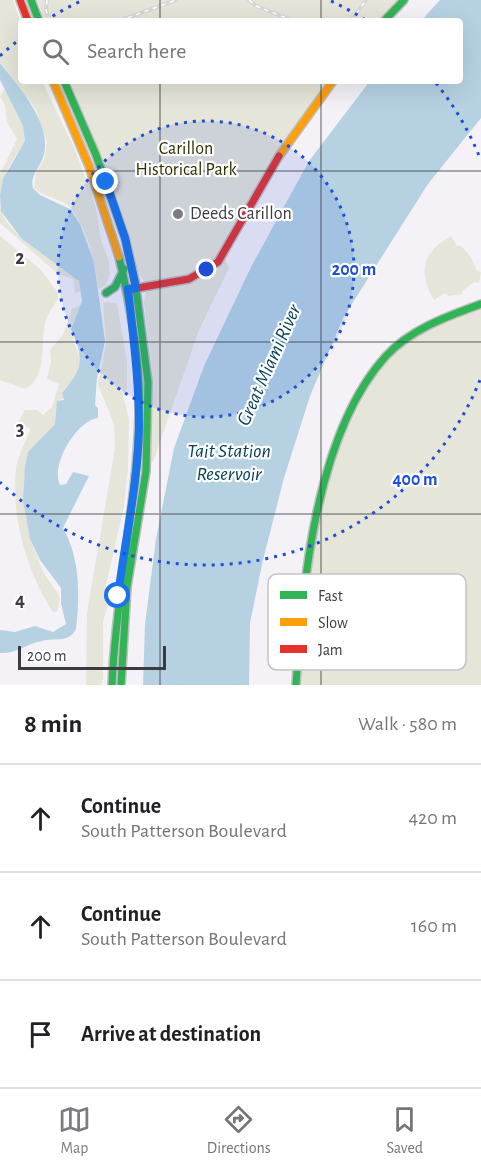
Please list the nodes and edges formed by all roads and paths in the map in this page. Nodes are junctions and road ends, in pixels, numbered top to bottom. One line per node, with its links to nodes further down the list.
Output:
1 (20, 0): 4 (main road)
2 (31, 0): 5 (main road)
3 (404, 0): 6 (main road)
4 (26, 18)
5 (38, 18)
6 (387, 18)
7 (54, 84): 10 (main road)
8 (65, 84): 11 (main road)
9 (331, 84): 11 (main road)
10 (124, 269): 11 (main road); 12 (main road)
11 (132, 289): 16 (main road); 17 (main road)
12 (106, 293)
13 (481, 304): 14 (main road)
14 (307, 574)
15 (297, 670): 18 (main road)
16 (112, 685)
17 (121, 685)
18 (296, 685)

